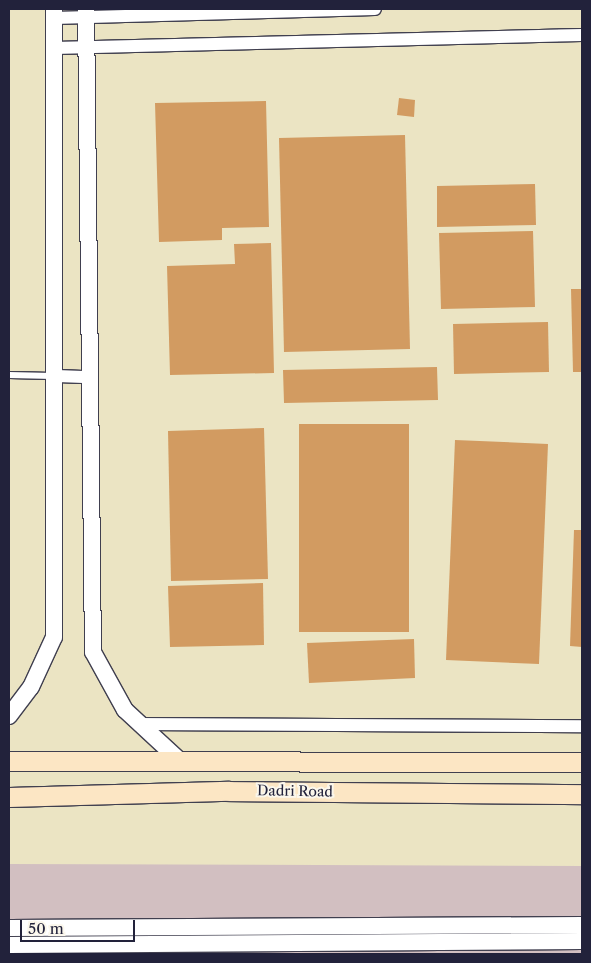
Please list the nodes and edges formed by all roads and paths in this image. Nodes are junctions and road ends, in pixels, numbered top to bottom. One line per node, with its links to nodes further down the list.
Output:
1 (375, 9): 3 (street)
2 (54, 13): 3 (street); 6 (street)
3 (86, 14): 5 (street)
4 (582, 35): 5 (street)
5 (86, 47): 6 (street); 9 (street)
6 (54, 48): 8 (street)
7 (9, 375): 8 (lane)
8 (57, 376): 9 (street); 10 (street)
9 (90, 377): 11 (street)
10 (9, 716)
11 (141, 724): 12 (street); 13 (street)
12 (582, 726)
13 (178, 759): 14 (main road); 15 (main road)
14 (9, 761)
15 (582, 762)
16 (582, 794): 17 (main road, Dadri Road)
17 (9, 796)
18 (582, 925): 20 (street)
19 (9, 928): 22 (street)
20 (545, 940): 21 (street); 22 (street)
21 (582, 941)
22 (89, 942): 23 (street)
23 (9, 945)

